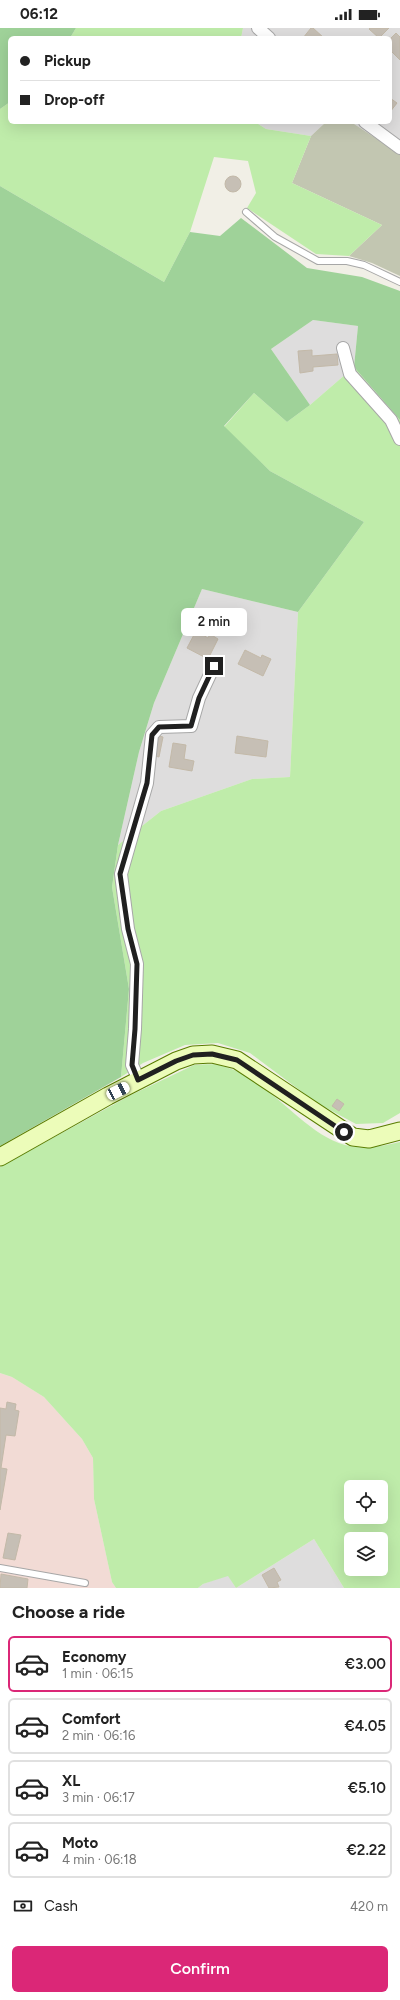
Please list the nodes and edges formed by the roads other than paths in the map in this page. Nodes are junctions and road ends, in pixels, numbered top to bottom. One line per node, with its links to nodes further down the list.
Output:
1 (258, 28): 2 (street)
2 (267, 36)
3 (367, 124): 4 (street)
4 (400, 148)
5 (246, 212): 6 (lane)
6 (400, 282)
7 (343, 348): 8 (street)
8 (400, 438)
9 (214, 666): 10 (street)
10 (138, 1080): 11 (street); 12 (street)
11 (400, 1131)
12 (0, 1157)
13 (0, 1568): 14 (lane)
14 (85, 1583)

